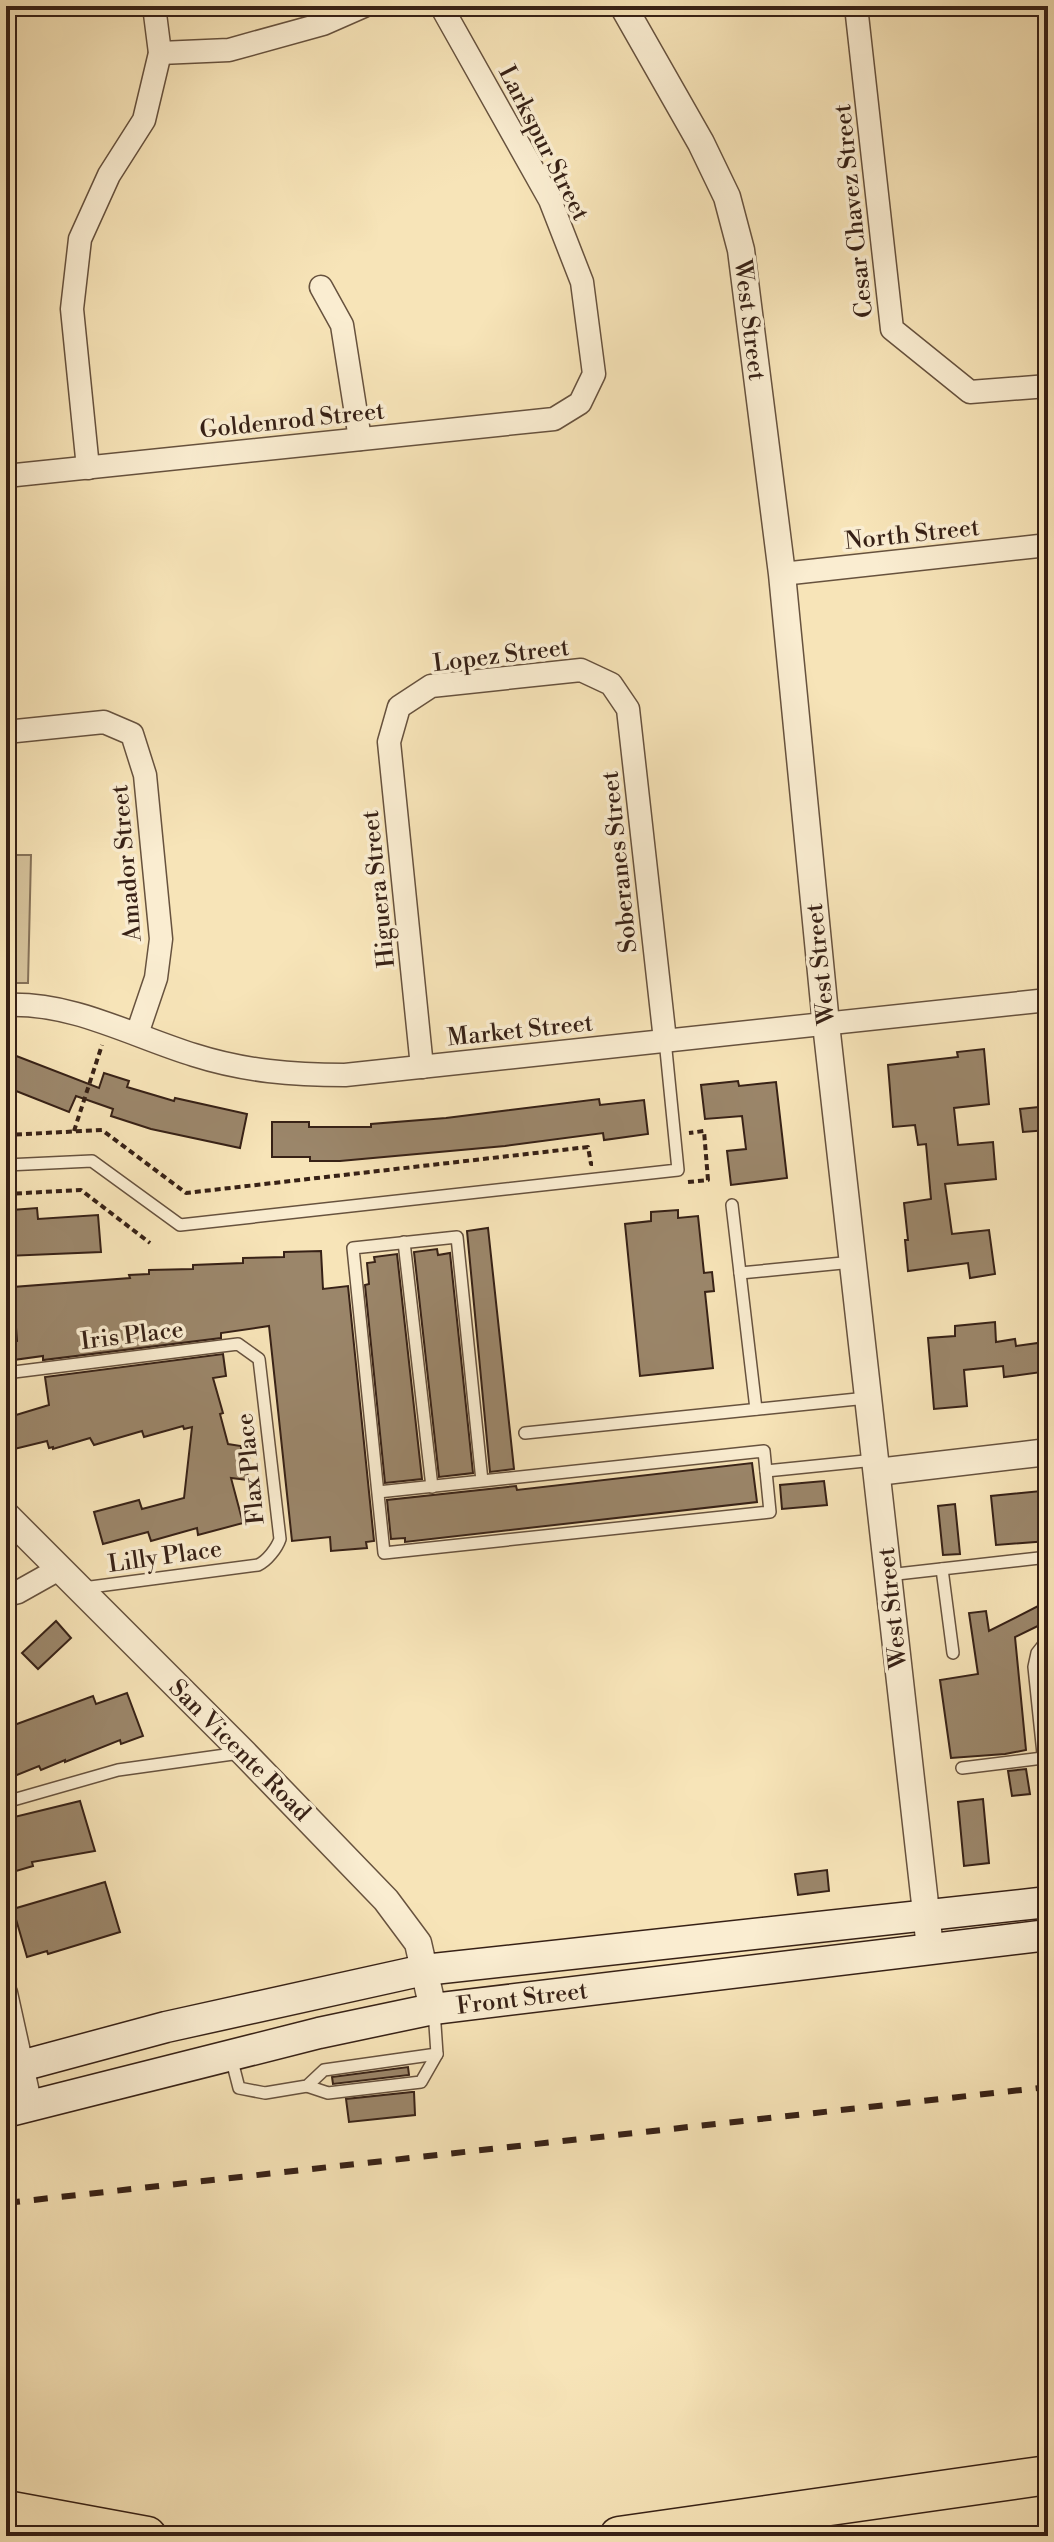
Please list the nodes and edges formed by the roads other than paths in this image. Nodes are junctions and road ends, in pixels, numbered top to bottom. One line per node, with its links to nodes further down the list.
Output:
1 (154, 6): 6 (street)
2 (364, 6): 6 (street)
3 (441, 6): 9 (street, Larkspur Street)
4 (623, 6): 14 (street, West Street)
5 (856, 6): 8 (street, Cesar Chavez Street)
6 (160, 53): 11 (street)
7 (321, 287): 10 (street)
8 (1048, 386)
9 (580, 403): 10 (street, Goldenrod Street)
10 (360, 439): 11 (street, Goldenrod Street)
11 (88, 468): 12 (street, Goldenrod Street)
12 (6, 476)
13 (1048, 545): 14 (street, North Street)
14 (782, 574): 20 (street, West Street)
15 (611, 684): 16 (street, Lopez Street); 22 (street, Soberanes Street)
16 (399, 707): 23 (street, Higuera Street)
17 (6, 732): 21 (street, Amador Street)
18 (1048, 1000): 20 (street, Market Street)
19 (6, 1005): 21 (street, Market Street)
20 (826, 1024): 22 (street, Market Street); 27 (street, West Street)
21 (137, 1034): 23 (street, Market Street)
22 (665, 1040): 23 (street, Market Street); 24 (lane)
23 (422, 1067)
24 (6, 1165)
25 (732, 1205): 28 (lane)
26 (404, 1242): 37 (lane); 38 (lane); 39 (lane)
27 (853, 1262): 28 (lane); 31 (street, West Street)
28 (740, 1273): 32 (lane)
29 (259, 1359): 30 (lane, Iris Place); 42 (lane, Flax Place)
30 (6, 1373)
31 (868, 1397): 32 (lane); 35 (street, West Street)
32 (756, 1409): 33 (lane)
33 (525, 1433)
34 (1048, 1452): 35 (street)
35 (876, 1466): 36 (lane); 45 (street, West Street)
36 (766, 1471): 37 (lane); 39 (lane)
37 (482, 1481): 38 (lane)
38 (432, 1487): 39 (lane)
39 (378, 1492)
40 (6, 1515): 43 (street, San Vicente Road)
41 (1048, 1557): 44 (lane)
42 (258, 1565): 46 (lane, Lilly Place)
43 (59, 1569): 46 (street, San Vicente Road); 47 (street)
44 (942, 1569): 45 (lane); 49 (lane)
45 (888, 1575): 56 (street, West Street)
46 (78, 1588): 50 (street, San Vicente Road)
47 (6, 1595)
48 (1048, 1639): 51 (lane)
49 (953, 1653)
50 (244, 1753): 53 (lane); 59 (street, San Vicente Road)
51 (1043, 1758): 52 (lane); 54 (lane)
52 (962, 1768)
53 (6, 1802)
54 (1048, 1802)
55 (1048, 1902): 56 (main road, Front Street)
56 (927, 1915): 58 (street, West Street); 59 (main road, Front Street)
57 (1048, 1935): 58 (main road, Front Street)
58 (930, 1948): 61 (main road, Front Street)
59 (424, 1970): 61 (street, San Vicente Road); 64 (main road, Front Street)
60 (6, 1993): 64 (street)
61 (433, 2009): 62 (lane); 63 (main road, Front Street)
62 (437, 2054): 65 (lane); 65 (lane)
63 (231, 2055): 65 (lane); 66 (main road, Front Street)
64 (14, 2068): 66 (street)
65 (307, 2086)
66 (18, 2109)
67 (1048, 2475): 70 (highway)
68 (6, 2510): 69 (highway)
69 (147, 2536)
70 (619, 2536)

